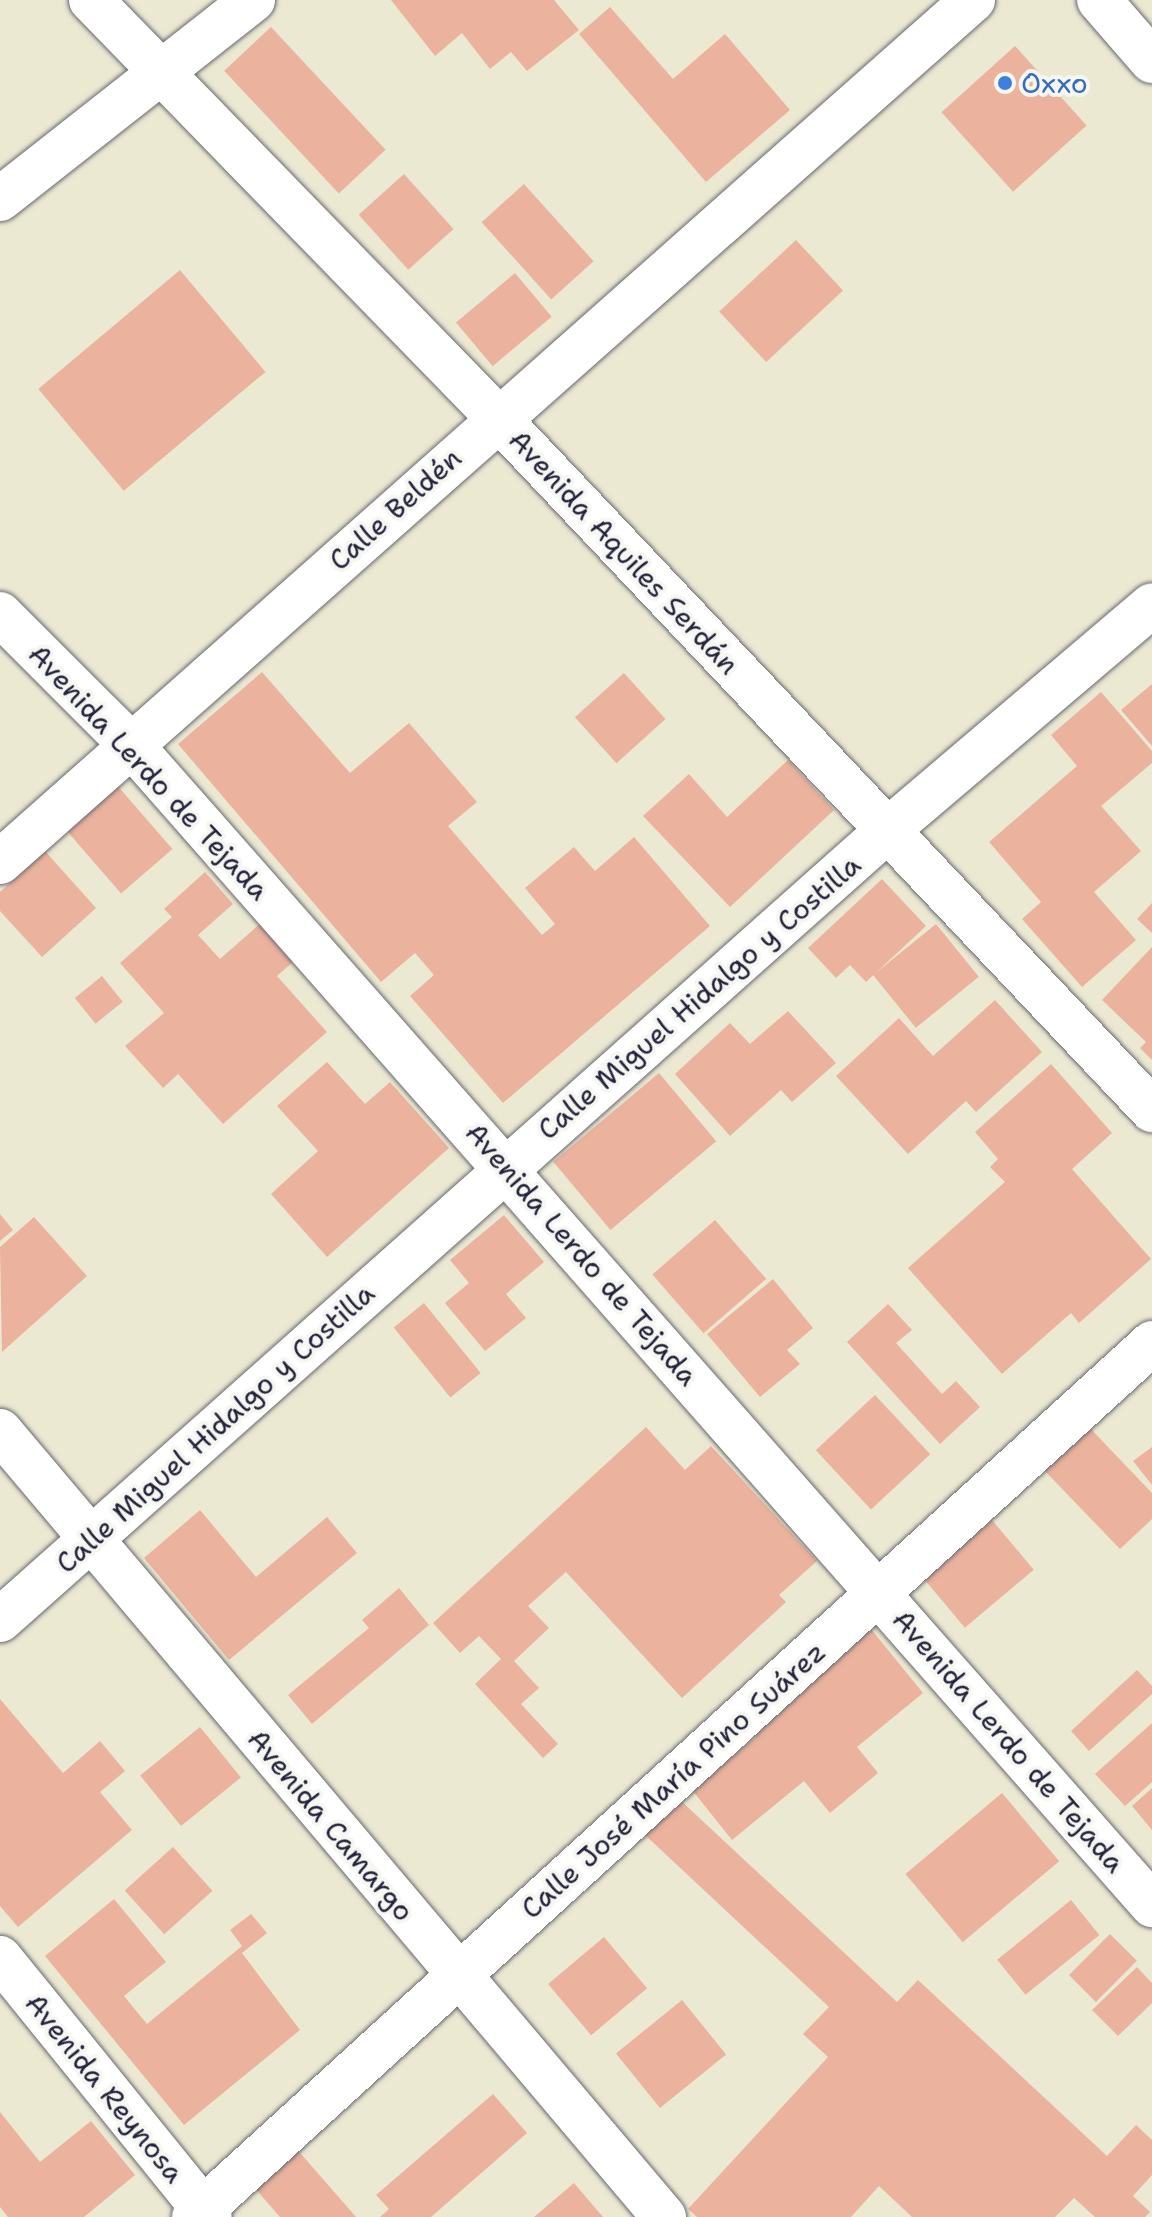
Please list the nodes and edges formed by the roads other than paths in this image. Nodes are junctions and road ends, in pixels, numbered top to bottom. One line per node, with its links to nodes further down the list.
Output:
1 (91, 0): 6 (street, Avenida Aquiles Serdán)
2 (253, 0): 6 (street)
3 (973, 0): 8 (street, Calle Beldén)
4 (1099, 0): 5 (street)
5 (1152, 61)
6 (164, 71): 7 (street); 8 (street, Avenida Aquiles Serdán)
7 (0, 199)
8 (497, 417): 11 (street, Calle Beldén); 12 (street, Avenida Aquiles Serdán)
9 (1152, 605): 12 (street, Calle Miguel Hidalgo y Costilla)
10 (0, 614): 11 (street, Avenida Lerdo de Tejada)
11 (133, 747): 13 (street, Calle Beldén); 15 (street, Avenida Lerdo de Tejada)
12 (889, 829): 14 (street, Avenida Aquiles Serdán); 15 (street, Calle Miguel Hidalgo y Costilla)
13 (0, 862)
14 (1152, 1110)
15 (506, 1167): 18 (street, Calle Miguel Hidalgo y Costilla); 19 (street, Avenida Lerdo de Tejada)
16 (1152, 1343): 19 (street, Calle José María Pino Suárez)
17 (0, 1431): 18 (street, Avenida Camargo)
18 (94, 1538): 20 (street, Calle Miguel Hidalgo y Costilla); 23 (street, Avenida Camargo)
19 (880, 1592): 21 (street, Avenida Lerdo de Tejada); 23 (street, Calle José María Pino Suárez)
20 (0, 1620)
21 (1152, 1905)
22 (0, 1958): 24 (street, Avenida Reynosa)
23 (457, 1977): 24 (street, Calle José María Pino Suárez); 25 (street, Avenida Camargo)
24 (202, 2214)
25 (664, 2217)

